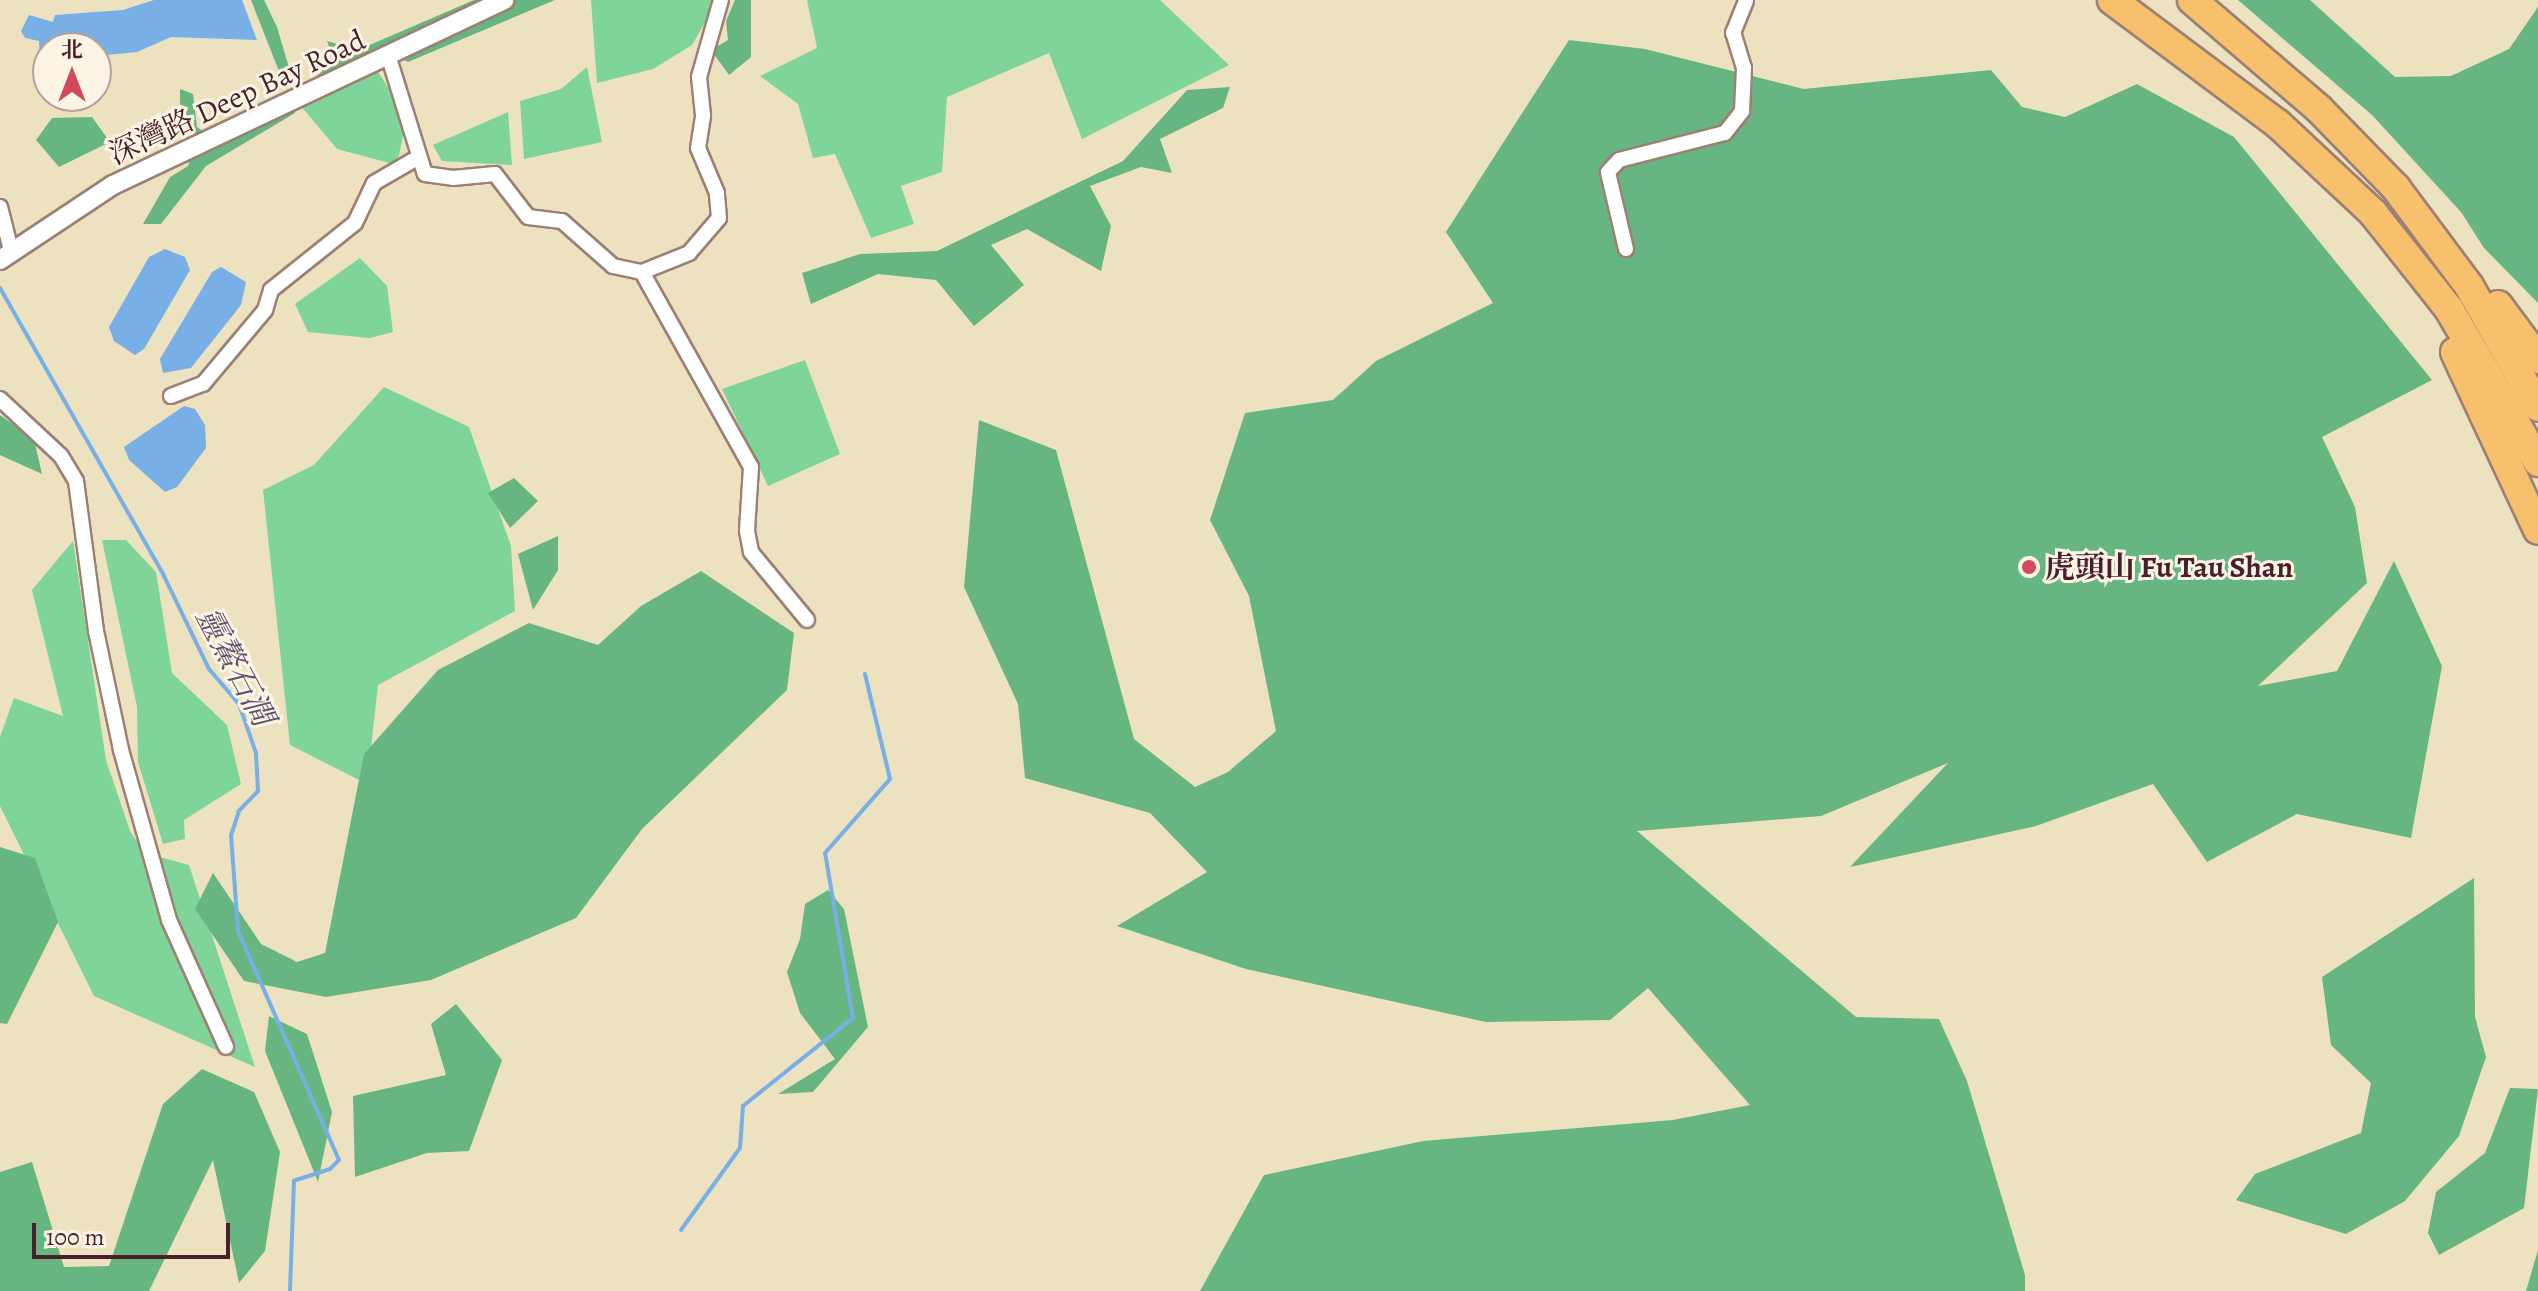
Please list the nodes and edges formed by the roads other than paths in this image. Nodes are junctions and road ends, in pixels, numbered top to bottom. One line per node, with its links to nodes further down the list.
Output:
1 (505, 0): 6 (street, 深灣路 Deep Bay Road)
2 (721, 0): 13 (street)
3 (1746, 0): 10 (street)
4 (2112, 0): 12 (highway)
5 (2196, 4): 9 (highway)
6 (389, 58): 7 (street); 11 (street, 深灣路 Deep Bay Road)
7 (417, 158): 13 (street); 15 (street)
8 (0, 207): 11 (street)
9 (2439, 242): 14 (highway); 17 (highway)
10 (1626, 249)
11 (6, 255)
12 (2414, 261): 18 (highway); 19 (highway)
13 (642, 272): 20 (street)
14 (2538, 359)
15 (171, 396)
16 (0, 399): 21 (street)
17 (2538, 407)
18 (2538, 462)
19 (2538, 530)
20 (807, 620)
21 (226, 1047)

